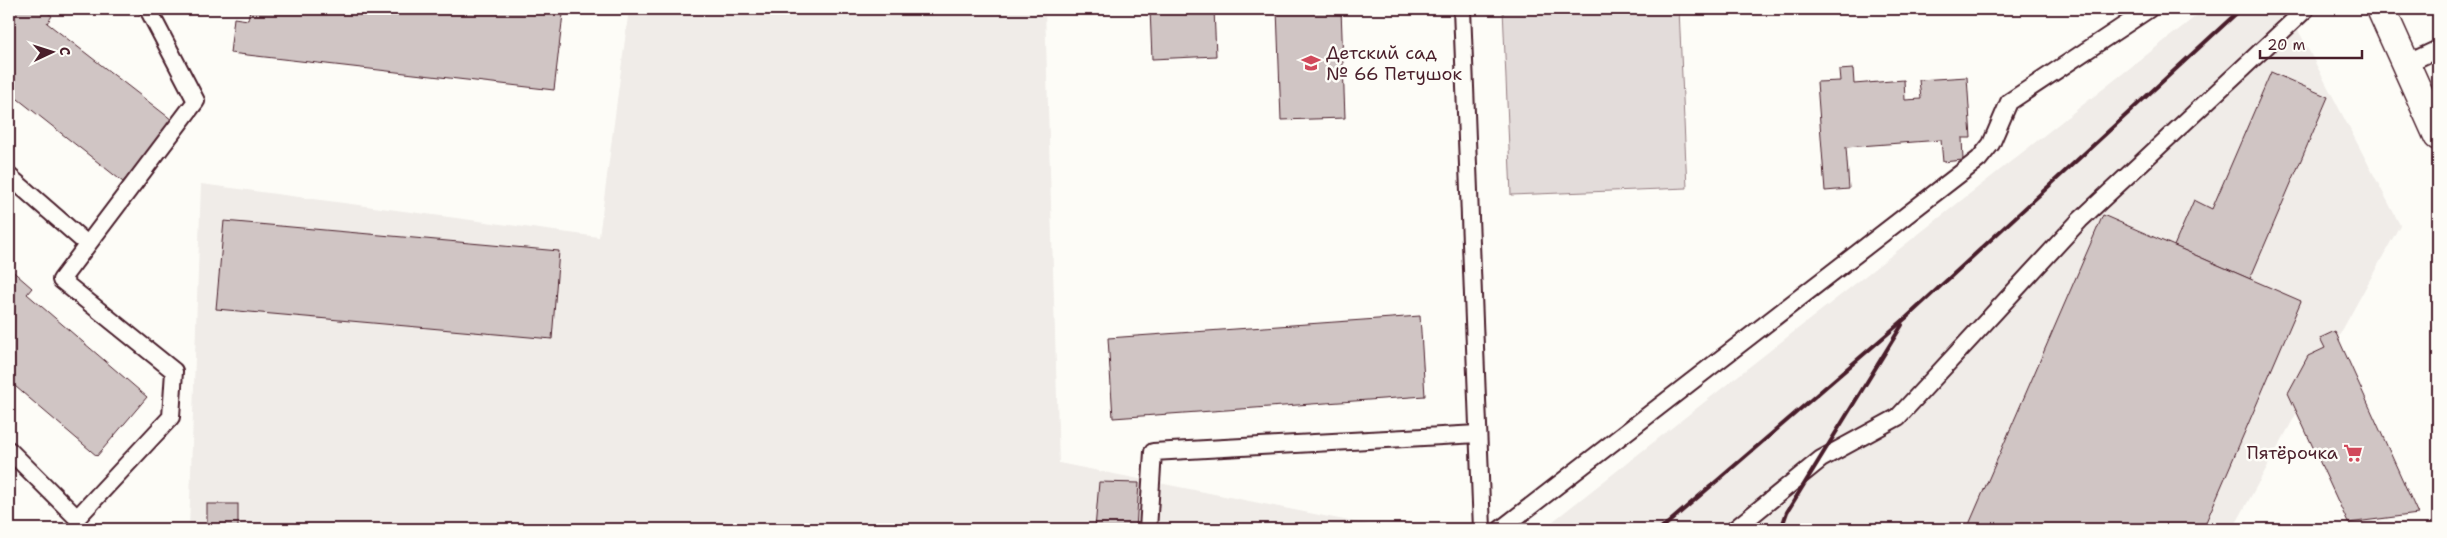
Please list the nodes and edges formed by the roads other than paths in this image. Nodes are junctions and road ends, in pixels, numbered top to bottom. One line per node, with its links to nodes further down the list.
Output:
1 (148, 9): 10 (lane)
2 (1462, 9): 11 (lane)
3 (2149, 9): 15 (lane)
4 (2306, 9): 16 (lane)
5 (2381, 9): 7 (street)
6 (2438, 49): 7 (lane)
7 (2406, 64): 8 (street)
8 (2438, 136)
9 (9, 176): 10 (lane)
10 (87, 244): 12 (lane)
11 (1478, 434): 13 (lane); 14 (lane)
12 (9, 450)
13 (1148, 529)
14 (1482, 529)
15 (1501, 529)
16 (1735, 529)

